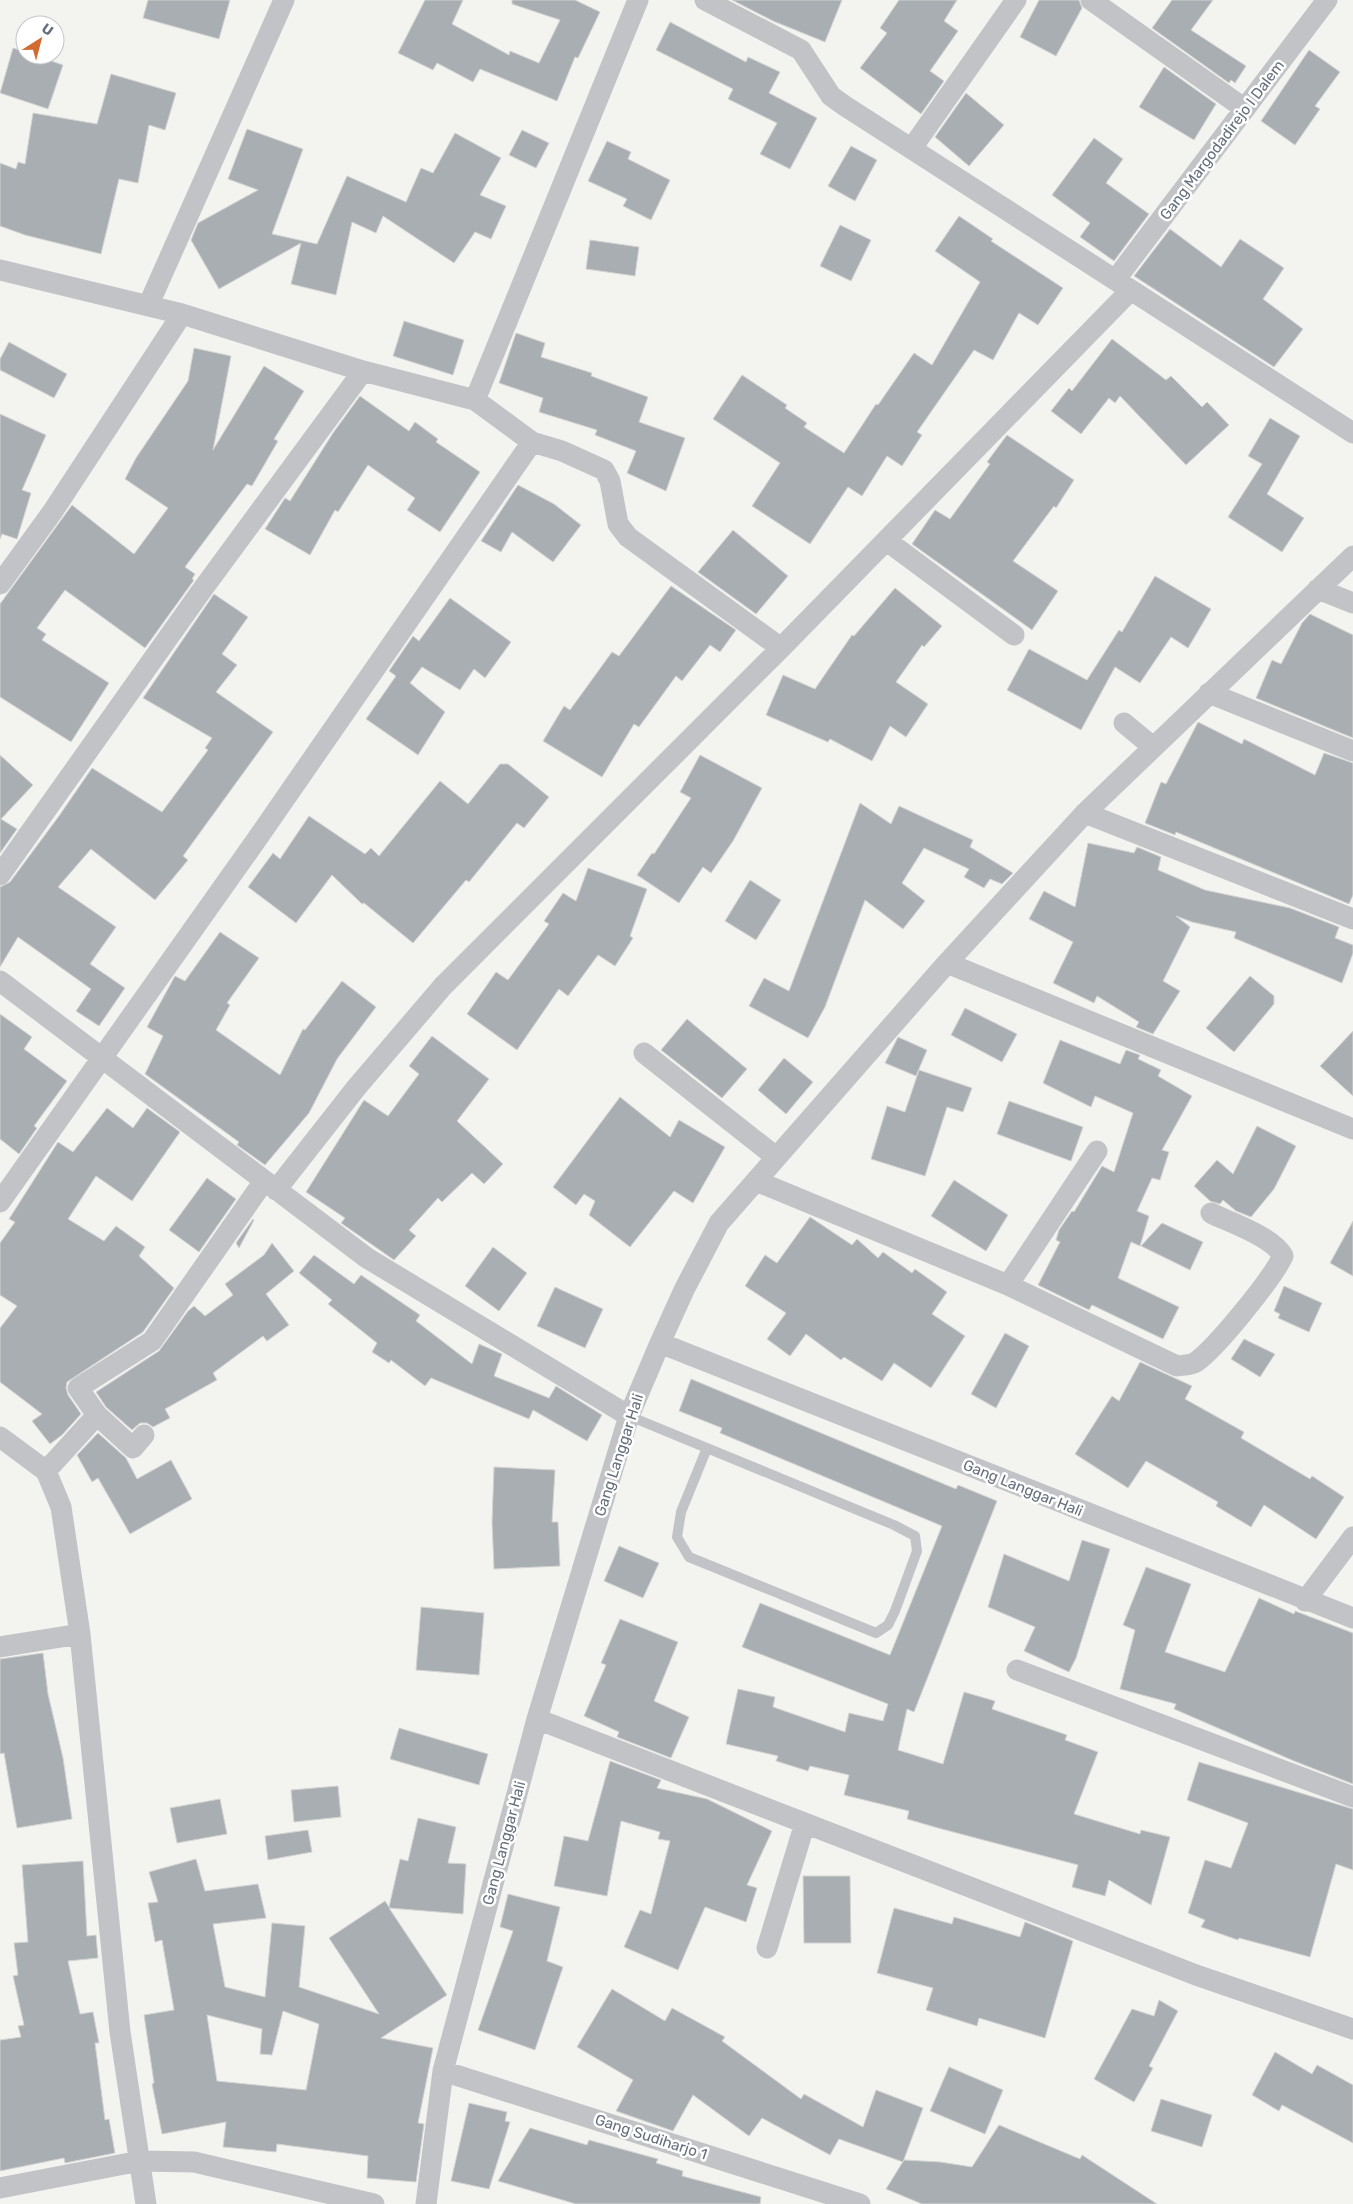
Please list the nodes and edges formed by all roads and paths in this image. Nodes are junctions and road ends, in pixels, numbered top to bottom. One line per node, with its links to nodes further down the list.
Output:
1 (284, 0): 11 (street)
2 (638, 0): 14 (street)
3 (705, 0): 8 (street)
4 (1016, 0): 8 (street)
5 (1092, 0): 7 (street)
6 (1327, 0): 7 (street, Gang Margodadirejo I Dalem)
7 (1245, 109): 10 (street, Gang Margodadirejo I Dalem)
8 (912, 148): 10 (street)
9 (0, 270): 11 (street)
10 (1123, 285): 15 (street); 17 (street, Gang Margodadirejo I Dalem)
11 (148, 306): 12 (street)
12 (182, 314): 13 (street); 19 (street)
13 (363, 371): 14 (street); 29 (street)
14 (475, 400): 16 (street)
15 (1353, 433)
16 (532, 442): 23 (street); 34 (street)
17 (887, 540): 22 (street); 23 (street, Gang Margodadirejo I Dalem)
18 (1353, 556): 20 (street)
19 (0, 584)
20 (1318, 589): 21 (street); 24 (street)
21 (1353, 603)
22 (1014, 635)
23 (781, 648): 39 (street, Gang Margodadirejo I Dalem)
24 (1210, 693): 26 (street); 27 (street)
25 (1124, 722): 26 (street)
26 (1153, 747): 28 (street)
27 (1353, 750)
28 (1085, 813): 30 (street); 31 (street)
29 (0, 875)
30 (1353, 919)
31 (947, 963): 35 (street); 37 (street)
32 (0, 981): 34 (street)
33 (644, 1053): 37 (street)
34 (102, 1060): 39 (street); 40 (street)
35 (1353, 1129)
36 (1097, 1151): 42 (street)
37 (776, 1157): 38 (street)
38 (756, 1181): 42 (street); 43 (street)
39 (270, 1186): 44 (street, Gang Margodadirejo I Dalem); 45 (street)
40 (0, 1202)
41 (1211, 1213): 42 (street)
42 (1008, 1285)
43 (660, 1343): 45 (street, Gang Langgar Hali); 51 (street, Gang Langgar Hali)
44 (97, 1415): 46 (street); 49 (street)
45 (629, 1416): 48 (lane); 56 (street, Gang Langgar Hali)
46 (144, 1436)
47 (2, 1441): 49 (street)
48 (707, 1448): 48 (lane)
49 (46, 1471): 53 (street)
50 (1353, 1537): 51 (street)
51 (1305, 1601): 52 (street, Gang Langgar Hali)
52 (1353, 1618)
53 (80, 1634): 54 (street); 62 (street)
54 (0, 1647)
55 (1017, 1670): 57 (street)
56 (537, 1719): 58 (street); 61 (street, Gang Langgar Hali)
57 (1353, 1797)
58 (805, 1823): 59 (street); 60 (street)
59 (767, 1948)
60 (1353, 2029)
61 (442, 2071): 67 (street, Gang Langgar Hali); 68 (street, Gang Sudiharjo 1)
62 (140, 2161): 63 (street); 64 (street); 65 (street)
63 (0, 2188)
64 (298, 2195): 66 (street)
65 (146, 2204)
66 (374, 2204)
67 (426, 2204)
68 (860, 2204)

